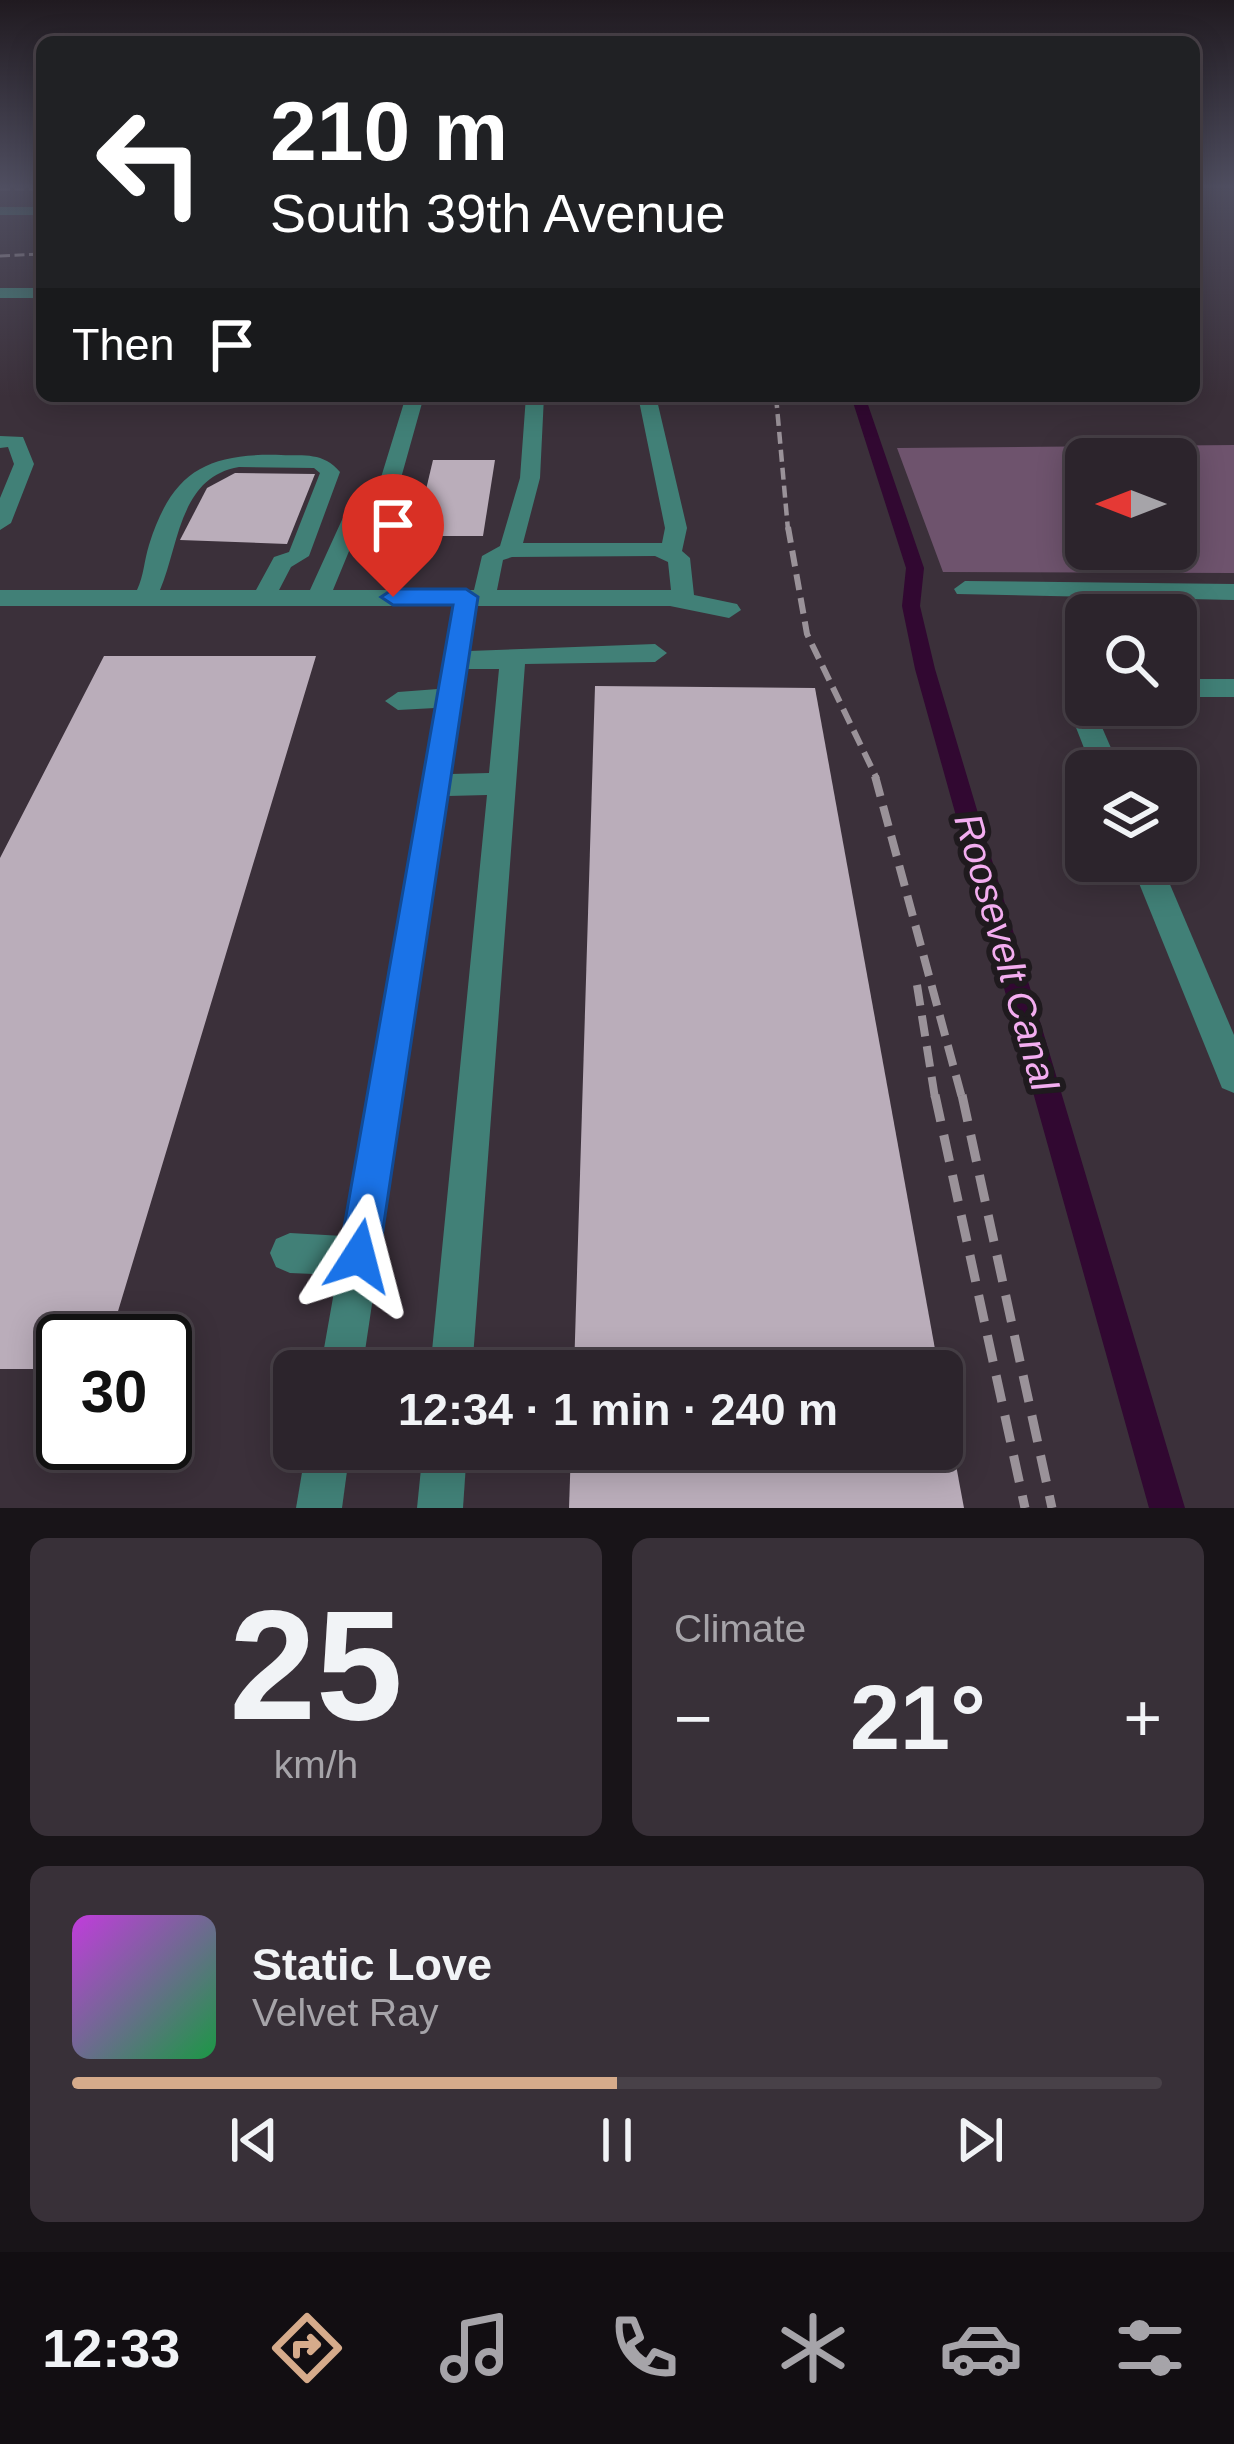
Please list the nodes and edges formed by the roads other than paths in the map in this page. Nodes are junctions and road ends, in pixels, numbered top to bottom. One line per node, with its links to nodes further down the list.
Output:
1 (36, 292): 2 (street)
2 (0, 293)
3 (413, 402): 13 (street)
4 (536, 402): 8 (street)
5 (648, 402): 9 (street)
6 (0, 442): 7 (street)
7 (0, 523)
8 (510, 550): 9 (street); 14 (street)
9 (671, 553): 17 (street)
10 (965, 589): 11 (street)
11 (1234, 592)
12 (264, 597): 13 (street); 16 (street); 16 (street)
13 (319, 597): 14 (street)
14 (475, 597): 17 (street); 20 (street)
15 (0, 598): 16 (street)
16 (144, 598)
17 (683, 601): 18 (street)
18 (729, 610)
19 (655, 653): 21 (street)
20 (456, 660): 21 (street); 24 (street)
21 (512, 660): 26 (street)
22 (1197, 688): 23 (street)
23 (1234, 688)
24 (449, 698): 25 (street); 27 (street)
25 (398, 701)
26 (502, 784): 27 (street); 33 (street)
27 (434, 785): 31 (street)
28 (1154, 882): 29 (street)
29 (1234, 1076)
30 (290, 1253): 31 (street)
31 (359, 1256): 32 (street)
32 (343, 1350)
33 (453, 1350)
34 (325, 1470): 36 (street)
35 (443, 1470): 37 (street)
36 (319, 1508)
37 (440, 1508)

